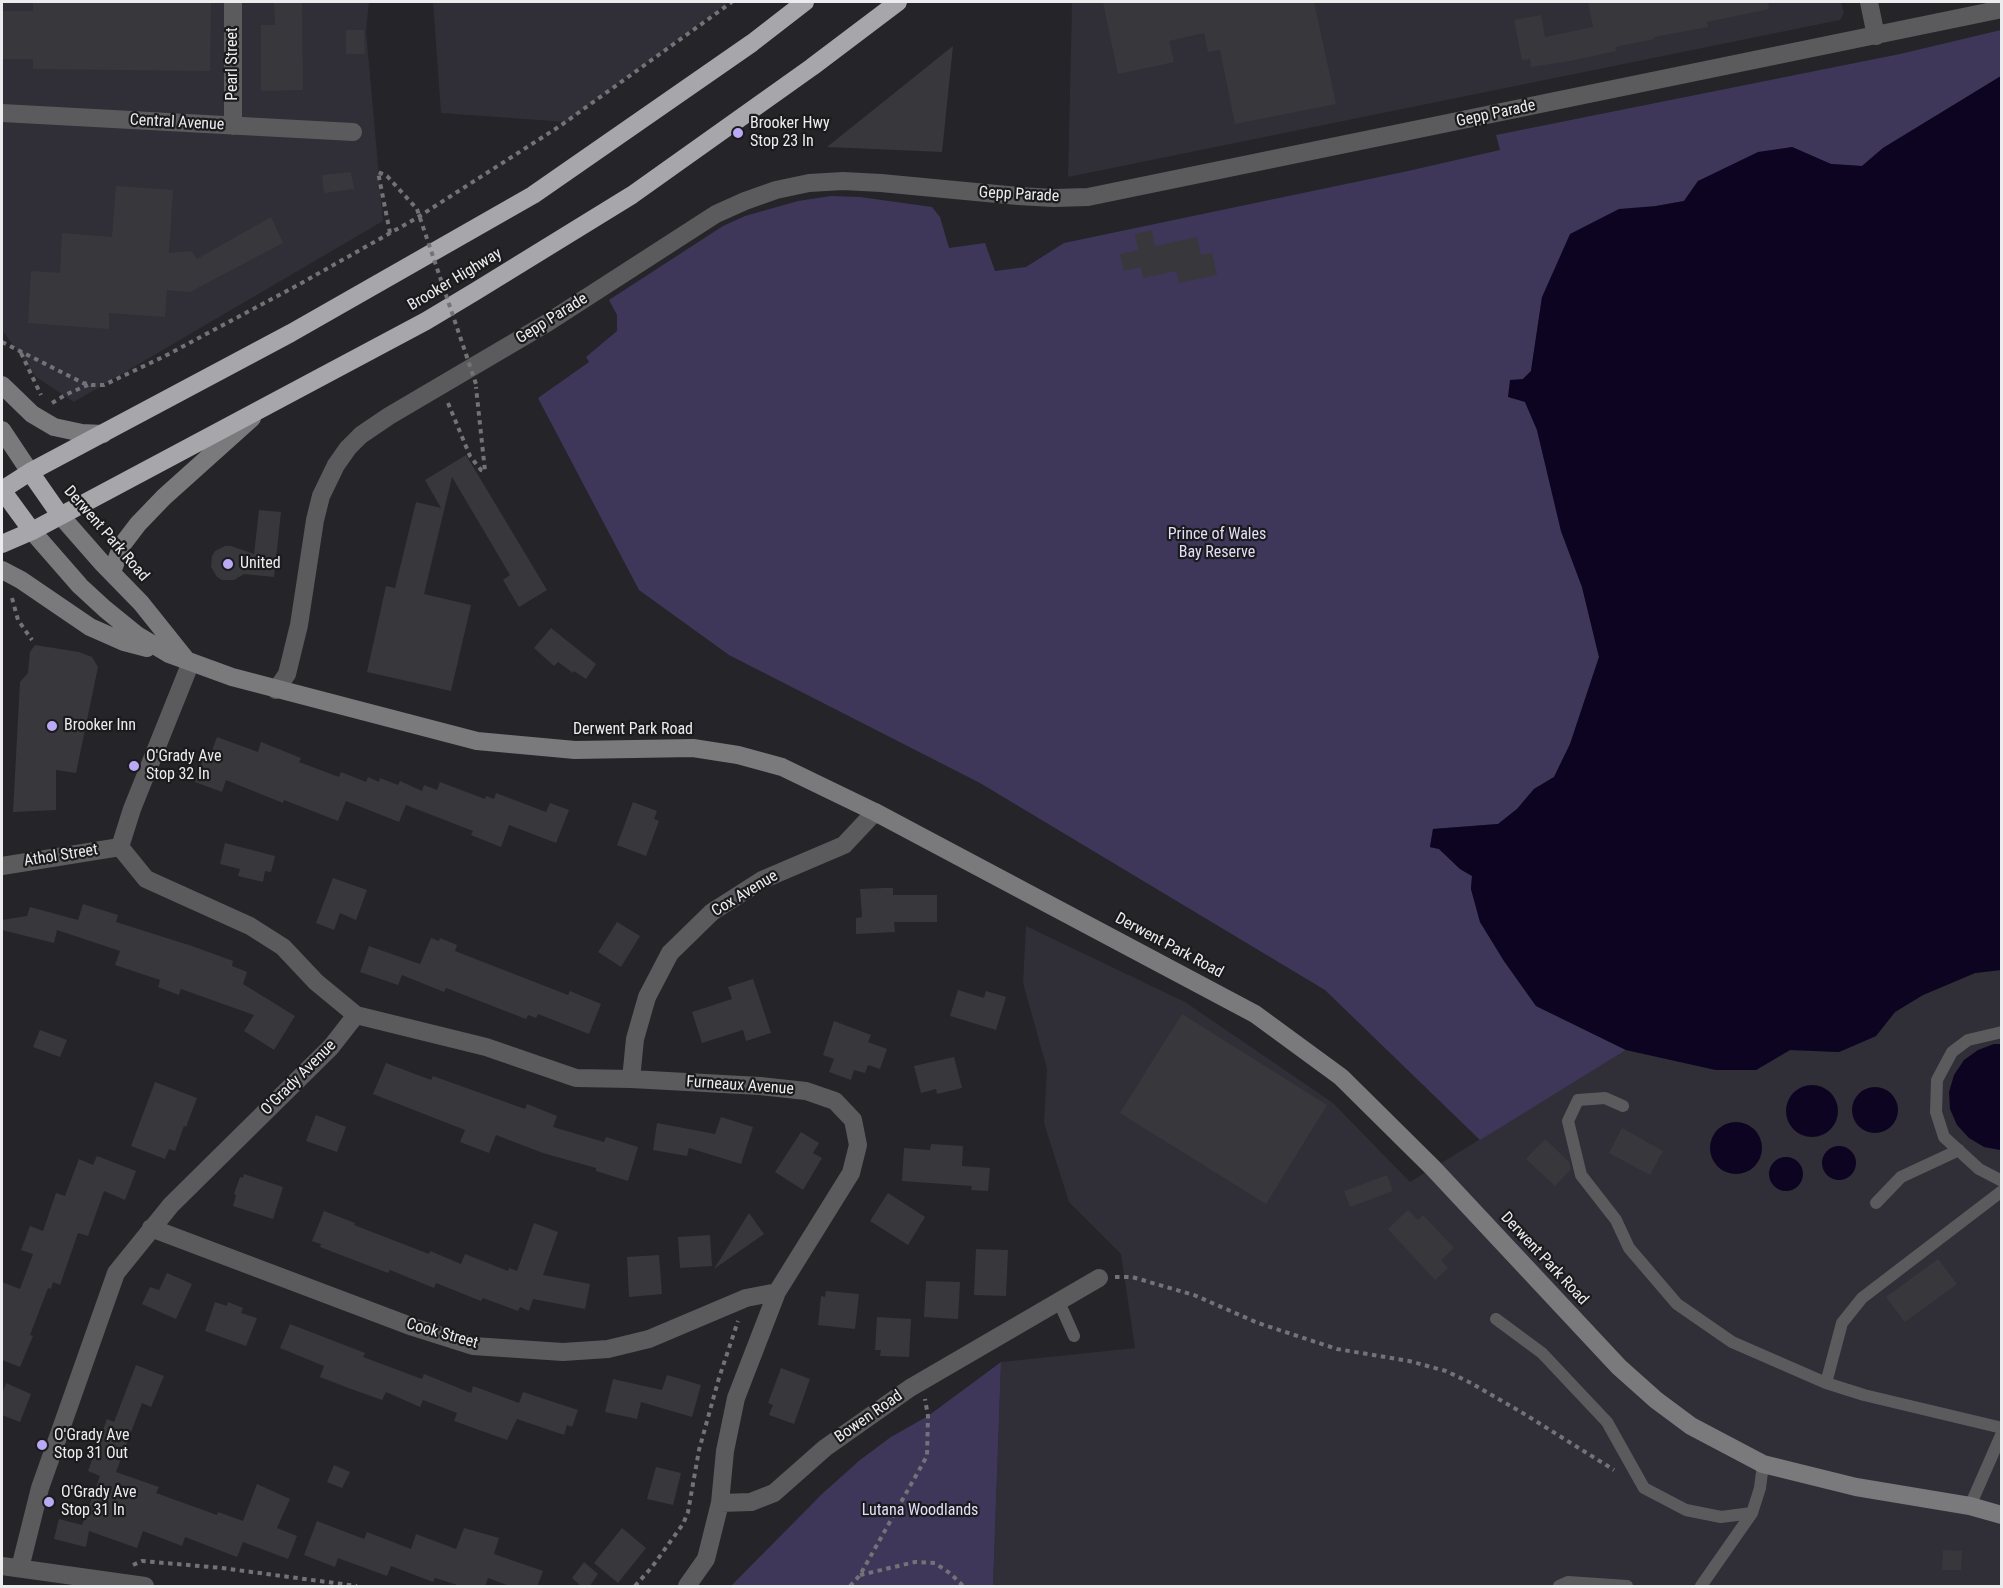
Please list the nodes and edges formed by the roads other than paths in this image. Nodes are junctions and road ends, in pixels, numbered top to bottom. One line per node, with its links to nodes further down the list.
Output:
1 (232, 2): 8 (street, Pearl Street)
2 (805, 2): 13 (highway, Brooker Highway)
3 (898, 2): 11 (highway, Brooker Highway)
4 (1869, 2): 6 (street)
5 (2001, 9): 6 (street, Gepp Parade)
6 (1876, 36): 22 (street, Gepp Parade)
7 (2, 113): 8 (street, Central Avenue)
8 (233, 126): 9 (street, Central Avenue)
9 (353, 132)
10 (2, 385): 13 (street)
11 (264, 407): 16 (highway, Brooker Highway); 20 (street)
12 (2, 430): 14 (street, Derwent Park Road)
13 (103, 434): 14 (highway, Brooker Highway)
14 (30, 472): 15 (highway, Brooker Highway); 16 (highway, Derwent Park Road)
15 (2, 490): 17 (highway, Derwent Park Road)
16 (60, 515): 17 (highway, Brooker Highway); 20 (street, Derwent Park Road)
17 (32, 531): 18 (highway, Brooker Highway); 21 (street, Derwent Park Road)
18 (2, 544)
19 (2, 570): 21 (street)
20 (112, 572): 21 (street, Derwent Park Road)
21 (182, 658): 22 (street, Derwent Park Road); 24 (street)
22 (276, 690): 23 (street, Derwent Park Road)
23 (875, 812): 28 (street, Cox Avenue); 43 (street, Derwent Park Road)
24 (120, 847): 25 (street, Athol Street); 26 (street)
25 (2, 866)
26 (356, 1015): 28 (street, Furneaux Avenue); 34 (street, O'Grady Avenue)
27 (2001, 1032): 30 (lane)
28 (631, 1079): 36 (street, Furneaux Avenue)
29 (1623, 1106): 40 (lane)
30 (1959, 1150): 31 (lane); 33 (lane)
31 (2001, 1181)
32 (2001, 1191): 40 (lane)
33 (1876, 1203)
34 (151, 1228): 36 (street, Cook Street); 48 (street, O'Grady Avenue)
35 (1099, 1278): 37 (street, Bowen Road)
36 (777, 1292): 44 (street, Furneaux Avenue)
37 (1059, 1302): 39 (lane); 44 (street, Bowen Road)
38 (1496, 1319): 46 (lane)
39 (1074, 1336)
40 (1826, 1383): 41 (lane)
41 (2001, 1428)
42 (2001, 1433): 45 (lane)
43 (1762, 1464): 45 (street, Derwent Park Road); 46 (lane)
44 (720, 1503): 50 (street)
45 (1970, 1506): 47 (street, Derwent Park Road)
46 (1752, 1513): 53 (lane)
47 (2001, 1515)
48 (11, 1567): 49 (street)
49 (145, 1587)
50 (687, 1587)
51 (1559, 1587): 52 (lane)
52 (1628, 1587)
53 (1701, 1587)

